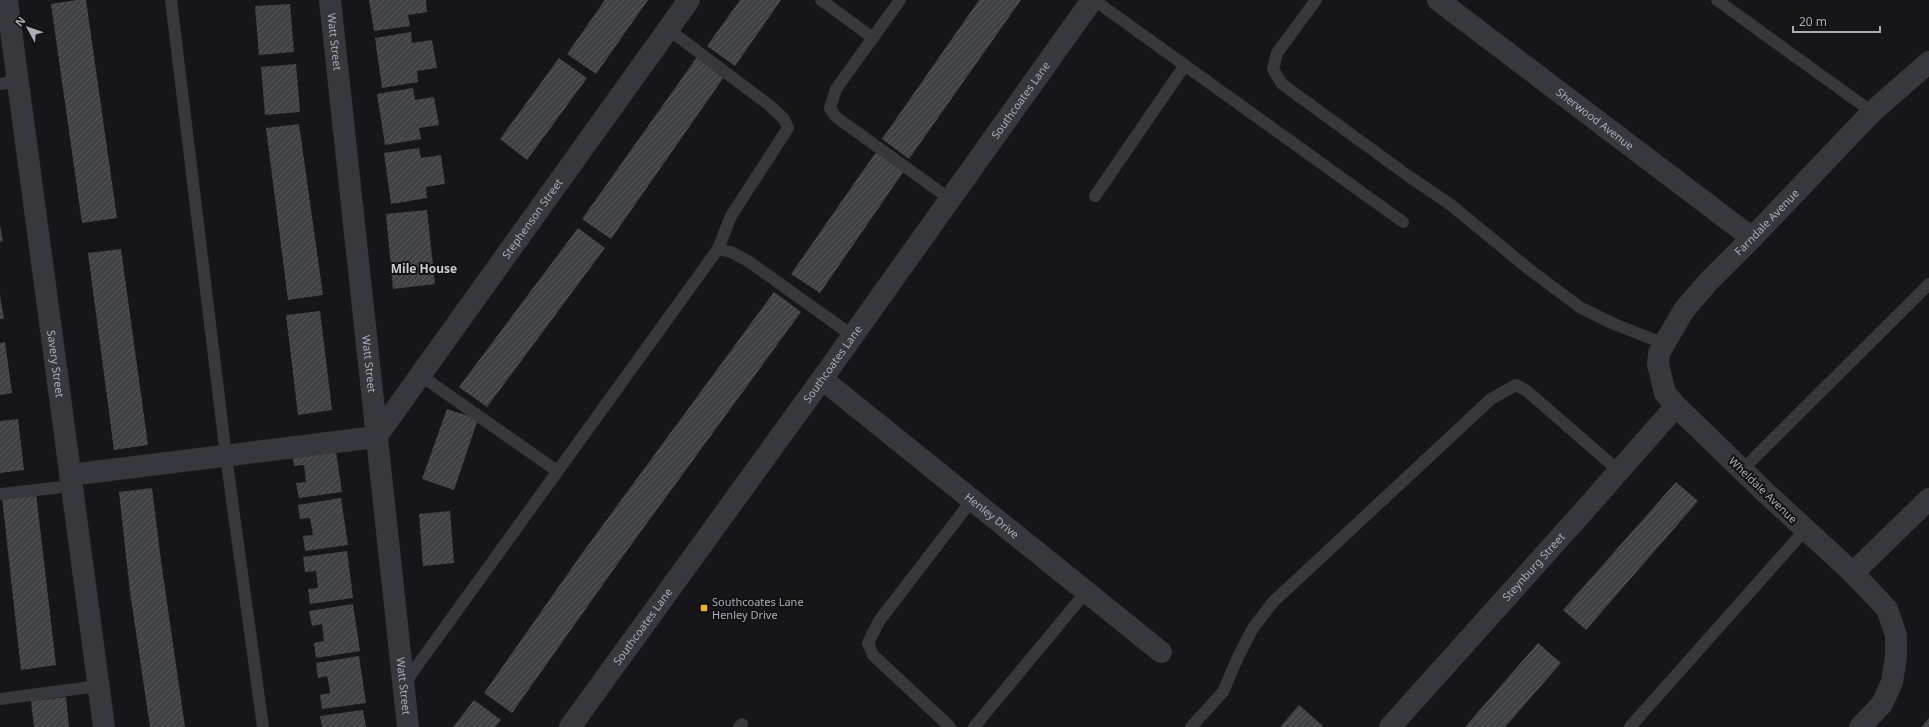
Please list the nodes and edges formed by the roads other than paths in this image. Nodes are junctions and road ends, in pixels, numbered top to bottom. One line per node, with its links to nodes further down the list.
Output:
1 (7, 0): 15 (street, Savery Street)
2 (171, 0): 29 (lane)
3 (330, 0): 28 (street, Watt Street)
4 (689, 0): 11 (street, Stephenson Street)
5 (821, 0): 12 (lane)
6 (900, 0): 12 (lane)
7 (1093, 0): 14 (lane); 18 (street, Southcoates Lane)
8 (1316, 0): 24 (lane)
9 (1438, 0): 20 (street, Sherwood Avenue)
10 (1717, 0): 16 (lane)
11 (668, 29): 21 (lane); 25 (street, Stephenson Street)
12 (873, 38): 18 (lane)
13 (1929, 62): 16 (street, Farndale Avenue)
14 (1185, 65): 17 (lane); 19 (lane)
15 (9, 83): 33 (street, Savery Street)
16 (1872, 112): 20 (street, Farndale Avenue)
17 (1095, 196)
18 (950, 199): 23 (street, Southcoates Lane)
19 (1404, 222)
20 (1752, 238): 24 (street, Farndale Avenue)
21 (718, 249): 23 (lane); 31 (lane)
22 (1929, 284): 30 (lane)
23 (853, 336): 26 (street, Southcoates Lane)
24 (1665, 344): 27 (street, Farndale Avenue)
25 (420, 375): 28 (street, Stephenson Street); 31 (lane)
26 (822, 379): 36 (street, Henley Drive); 47 (street, Southcoates Lane)
27 (1676, 406): 30 (street, Wheldale Avenue); 32 (street, Steynburg Street)
28 (376, 437): 29 (street); 42 (street, Watt Street)
29 (226, 456): 33 (street); 45 (lane)
30 (1742, 470): 37 (street, Wheldale Avenue)
31 (557, 471): 42 (lane)
32 (1619, 471): 50 (lane); 51 (street, Steynburg Street)
33 (71, 481): 34 (lane); 41 (street, Savery Street)
34 (0, 494)
35 (1929, 498): 38 (street)
36 (972, 500): 39 (street, Henley Drive); 48 (lane)
37 (1806, 530): 38 (street, Wheldale Avenue); 52 (lane)
38 (1853, 573): 53 (street, Wheldale Avenue)
39 (1086, 592): 40 (street, Henley Drive); 49 (lane)
40 (1161, 652)
41 (98, 686): 43 (lane); 44 (street, Savery Street)
42 (402, 687): 46 (street, Watt Street)
43 (0, 699)
44 (104, 727)
45 (263, 727)
46 (408, 727)
47 (570, 727)
48 (950, 727)
49 (974, 727)
50 (1191, 727)
51 (1390, 727)
52 (1630, 727)
53 (1860, 727)

